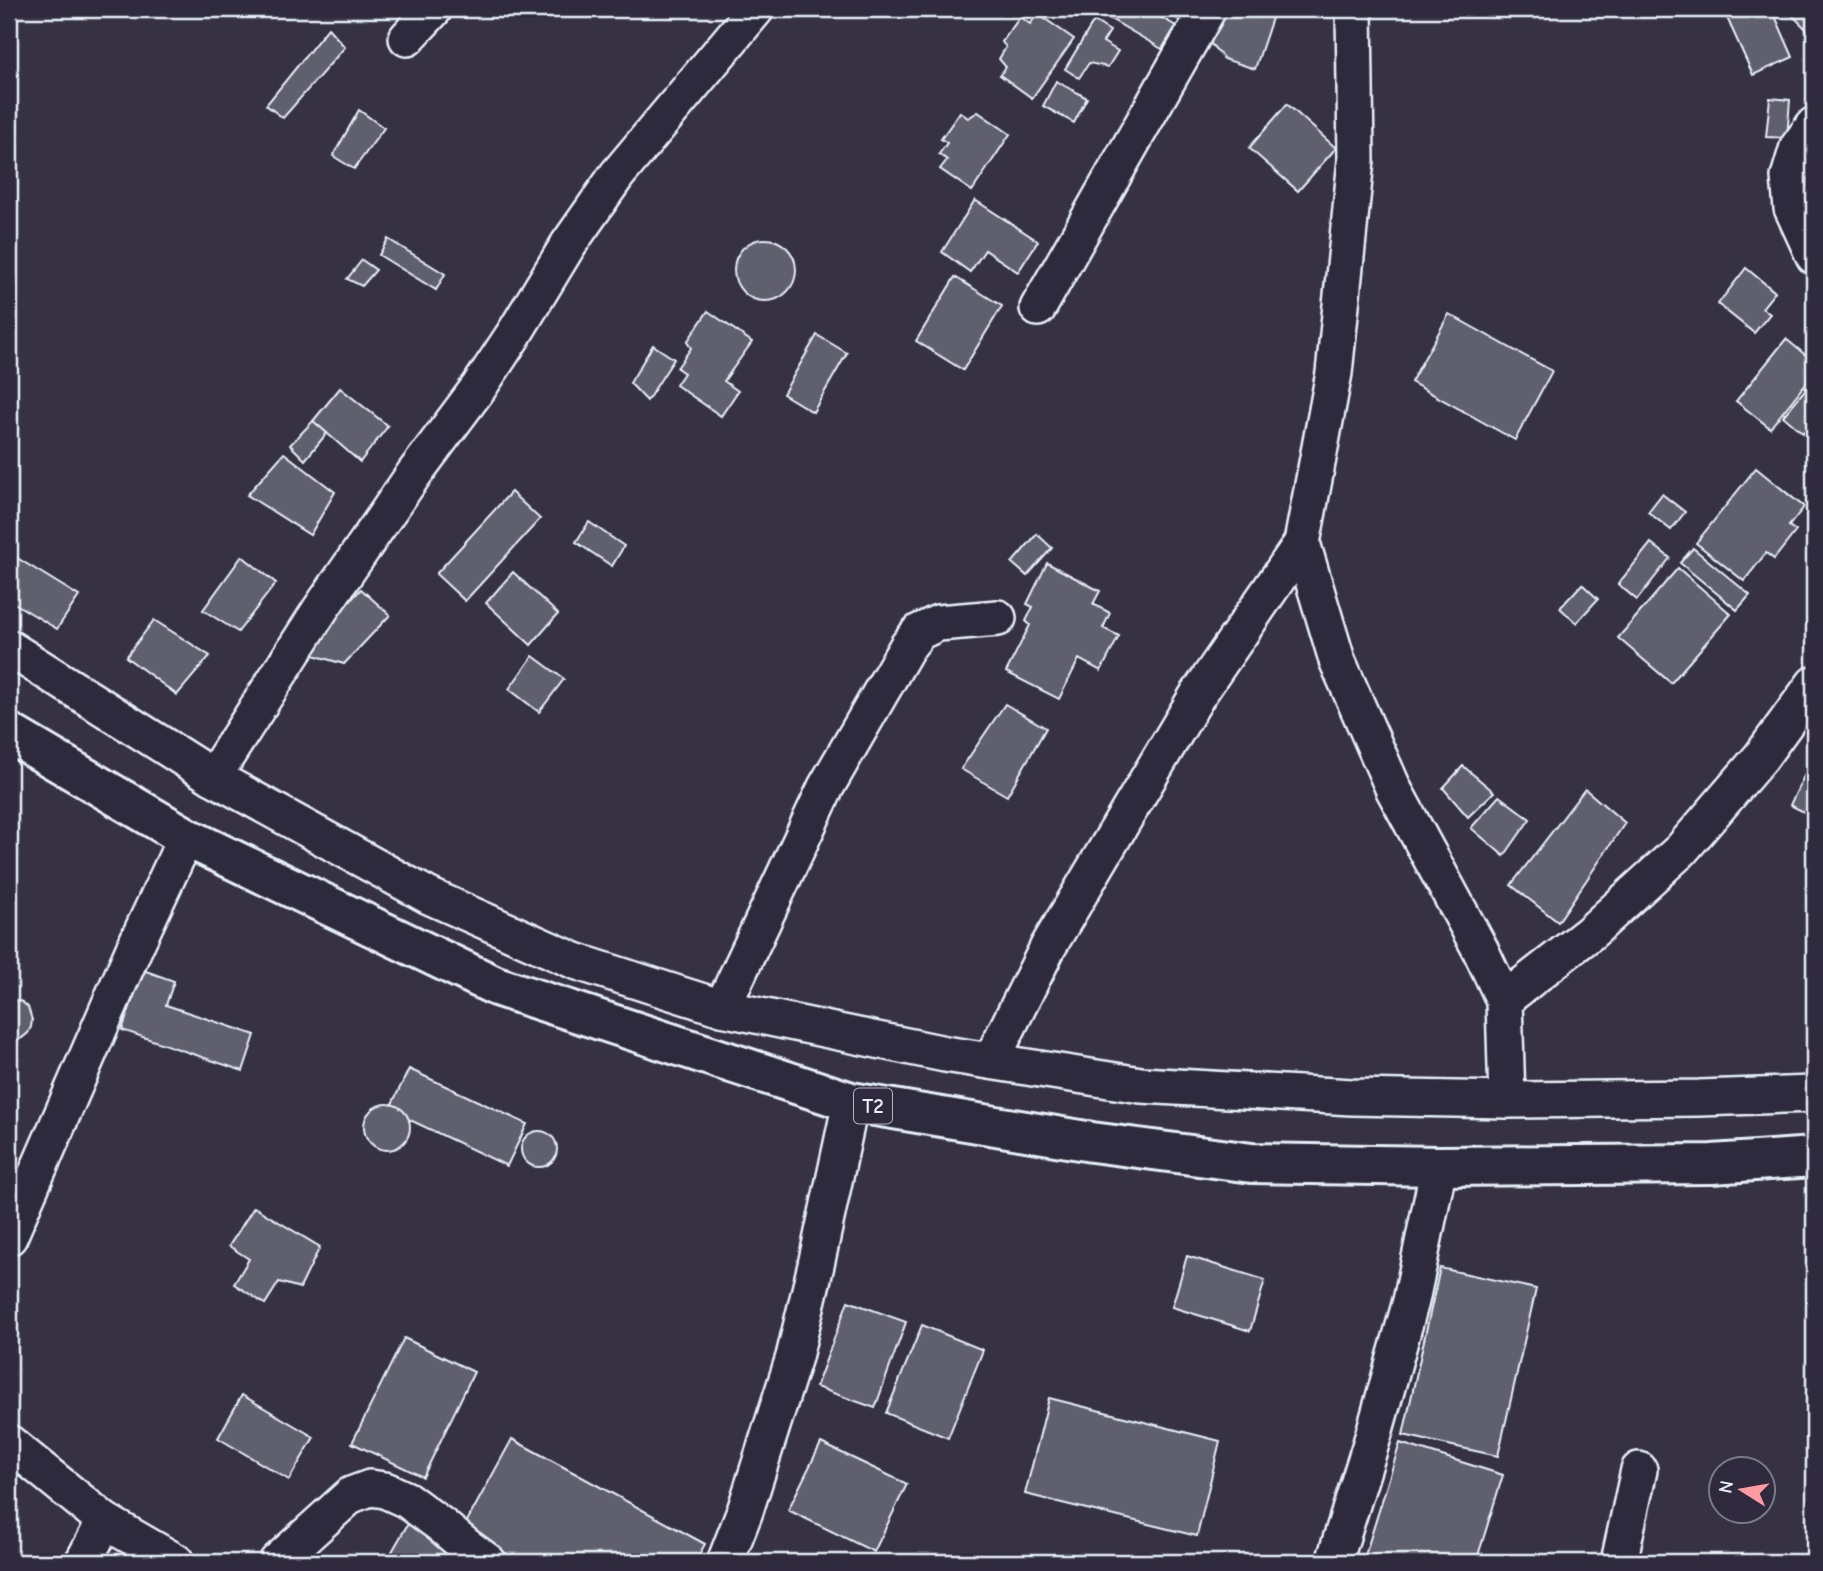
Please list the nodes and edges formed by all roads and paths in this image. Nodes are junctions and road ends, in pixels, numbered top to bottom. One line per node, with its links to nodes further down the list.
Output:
1 (434, 9): 5 (street)
2 (756, 9): 14 (street)
3 (1208, 9): 8 (street)
4 (1354, 9): 9 (street)
5 (407, 38)
6 (1814, 125): 7 (street)
7 (1814, 256)
8 (1038, 308)
9 (1301, 543): 16 (street); 18 (street)
10 (998, 618): 17 (street)
11 (9, 648): 14 (street)
12 (1814, 684): 16 (street)
13 (9, 733): 15 (highway, T2)
14 (213, 777): 17 (street)
15 (186, 837): 21 (highway, T2); 24 (street)
16 (1504, 1000): 20 (street)
17 (722, 1008): 18 (street)
18 (991, 1061): 20 (street)
19 (1814, 1094): 20 (street)
20 (1507, 1100)
21 (851, 1102): 23 (highway, T2); 32 (street)
22 (1814, 1157): 23 (highway, T2)
23 (1439, 1166): 33 (street)
24 (9, 1237)
25 (9, 1443): 27 (street)
26 (1639, 1470): 34 (street)
27 (105, 1521): 28 (street); 29 (street)
28 (83, 1562)
29 (176, 1562)
30 (277, 1562): 31 (street)
31 (488, 1562)
32 (725, 1562)
33 (1334, 1562)
34 (1619, 1562)

